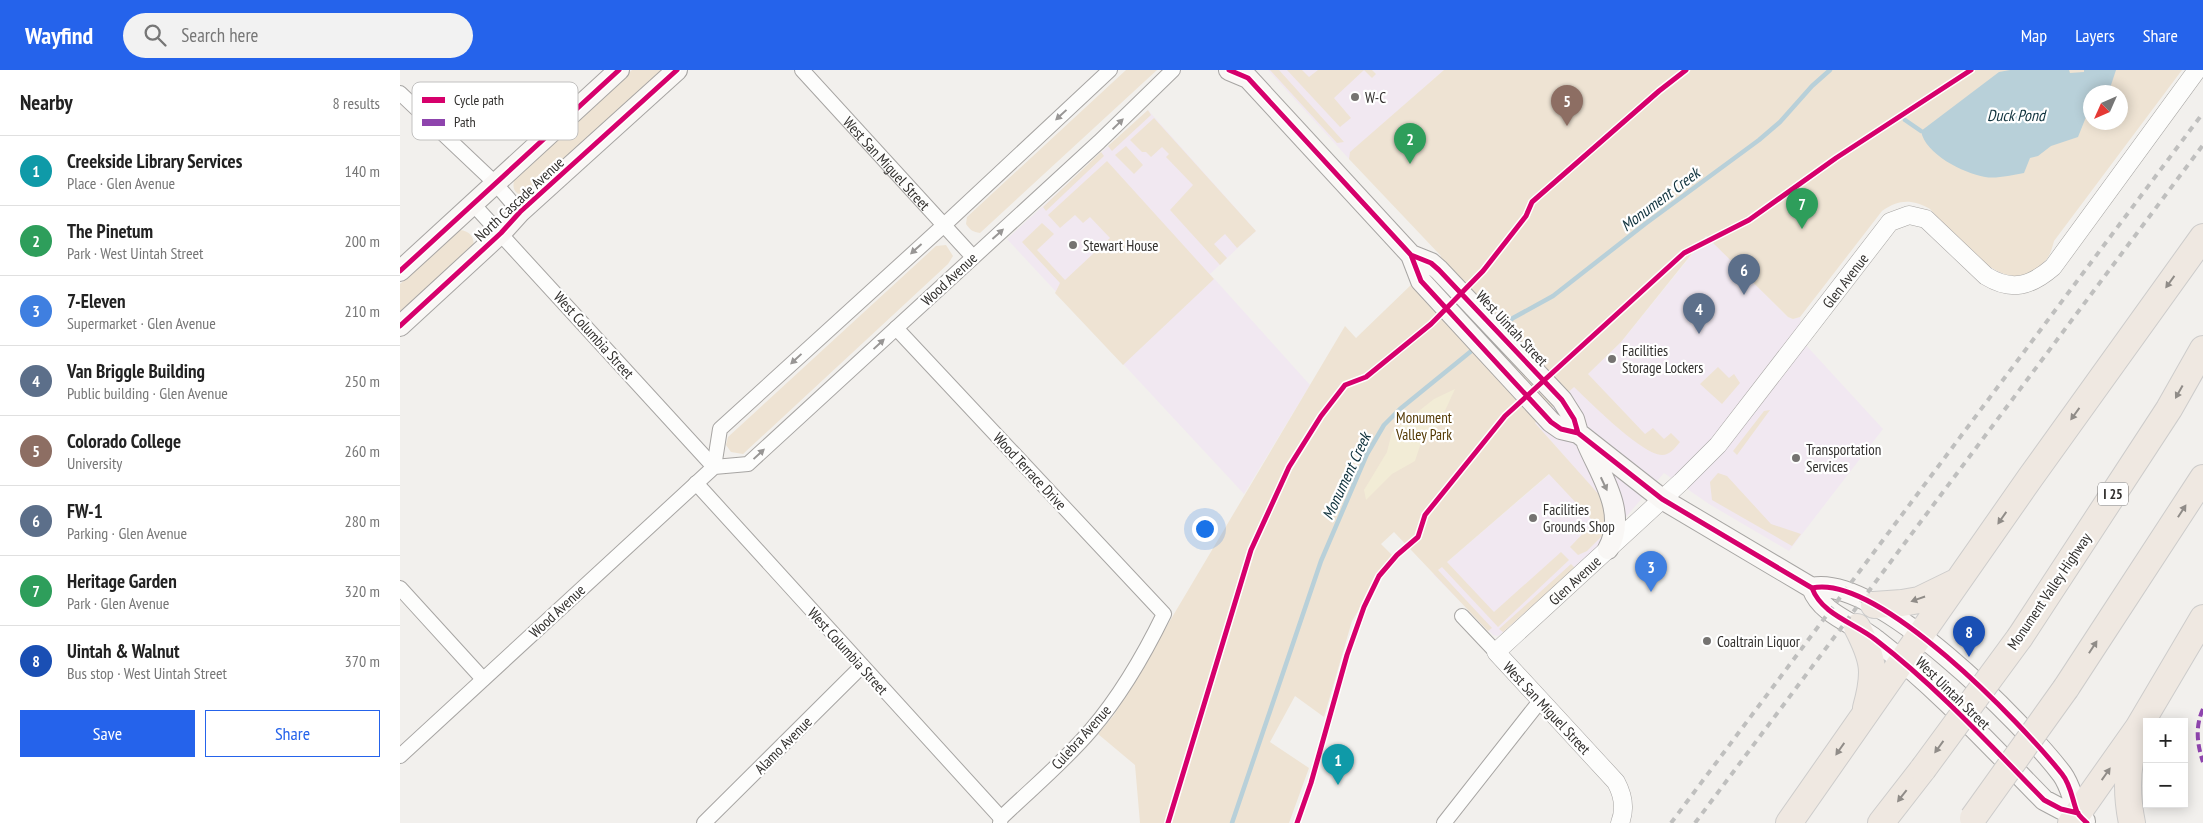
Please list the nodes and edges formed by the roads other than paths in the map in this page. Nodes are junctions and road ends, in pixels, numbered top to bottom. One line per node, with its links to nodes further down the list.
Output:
1 (618, 70): 11 (main road, North Cascade Avenue)
2 (677, 70): 16 (main road, North Cascade Avenue)
3 (802, 70): 17 (street, West San Miguel Street)
4 (1110, 70): 17 (street, one-way to 17)
5 (1173, 70): 21 (street, Wood Avenue, one-way to 5)
6 (1229, 70): 8 (main road, West Uintah Street)
7 (2197, 70): 30 (street, Glen Avenue)
8 (1247, 74): 20 (main road, West Uintah Street)
9 (400, 93): 10 (street)
10 (412, 104)
11 (578, 107)
12 (450, 140): 14 (street)
13 (542, 140): 14 (main road, North Cascade Avenue)
14 (495, 183): 15 (main road, North Cascade Avenue); 16 (street)
15 (473, 204): 18 (street, West Columbia Street); 22 (main road, North Cascade Avenue)
16 (520, 212): 18 (main road, North Cascade Avenue)
17 (943, 226): 21 (street, West San Miguel Street); 27 (street, one-way to 27)
18 (501, 233): 23 (main road, North Cascade Avenue); 27 (street, West Columbia Street)
19 (2203, 237): 32 (highway, one-way to 32)
20 (1410, 255): 26 (main road, West Uintah Street); 26 (main road, West Uintah Street)
21 (973, 257): 24 (street, Wood Avenue)
22 (400, 271)
23 (400, 326)
24 (896, 328): 27 (street, Wood Avenue, one-way to 24); 36 (street, Wood Terrace Drive)
25 (2203, 349): 56 (highway, Monument Valley Highway / I 25, one-way to 56, bridge)
26 (1582, 436): 30 (main road, West Uintah Street); 31 (main road, one-way to 31)
27 (714, 467): 29 (street, Wood Avenue)
28 (2203, 478): 51 (highway, one-way to 28, bridge)
29 (696, 484): 43 (street, West Columbia Street); 44 (street, Wood Avenue)
30 (1662, 499): 31 (street, Glen Avenue); 34 (main road, West Uintah Street)
31 (1608, 549): 41 (street, Glen Avenue)
32 (1959, 580): 35 (highway, one-way to 35); 40 (highway)
33 (400, 588): 44 (street)
34 (1812, 588): 35 (main road, West Uintah Street); 39 (main road, West Uintah Street)
35 (1874, 605): 40 (main road, West Uintah Street)
36 (1164, 614): 50 (street, Culebra Avenue)
37 (1462, 616): 41 (street, West San Miguel Street)
38 (2203, 618): 47 (highway)
39 (1857, 627): 42 (main road, West Uintah Street); 46 (highway)
40 (1921, 636): 42 (highway); 49 (main road, West Uintah Street)
41 (1496, 652): 45 (street, West San Miguel Street)
42 (1903, 662): 46 (highway); 49 (main road, West Uintah Street)
43 (862, 666): 50 (street, West Columbia Street); 52 (street, Alamo Avenue)
44 (483, 679): 48 (street, Wood Avenue)
45 (1540, 701): 53 (street); 54 (street, West San Miguel Street)
46 (1864, 716): 55 (highway, one-way to 55)
47 (2138, 728): 49 (highway, one-way to 47); 57 (highway)
48 (400, 756)
49 (2079, 820)
50 (1001, 821)
51 (1971, 821)
52 (704, 823)
53 (1444, 823)
54 (1620, 823)
55 (1788, 823)
56 (1881, 823)
57 (2132, 823)

